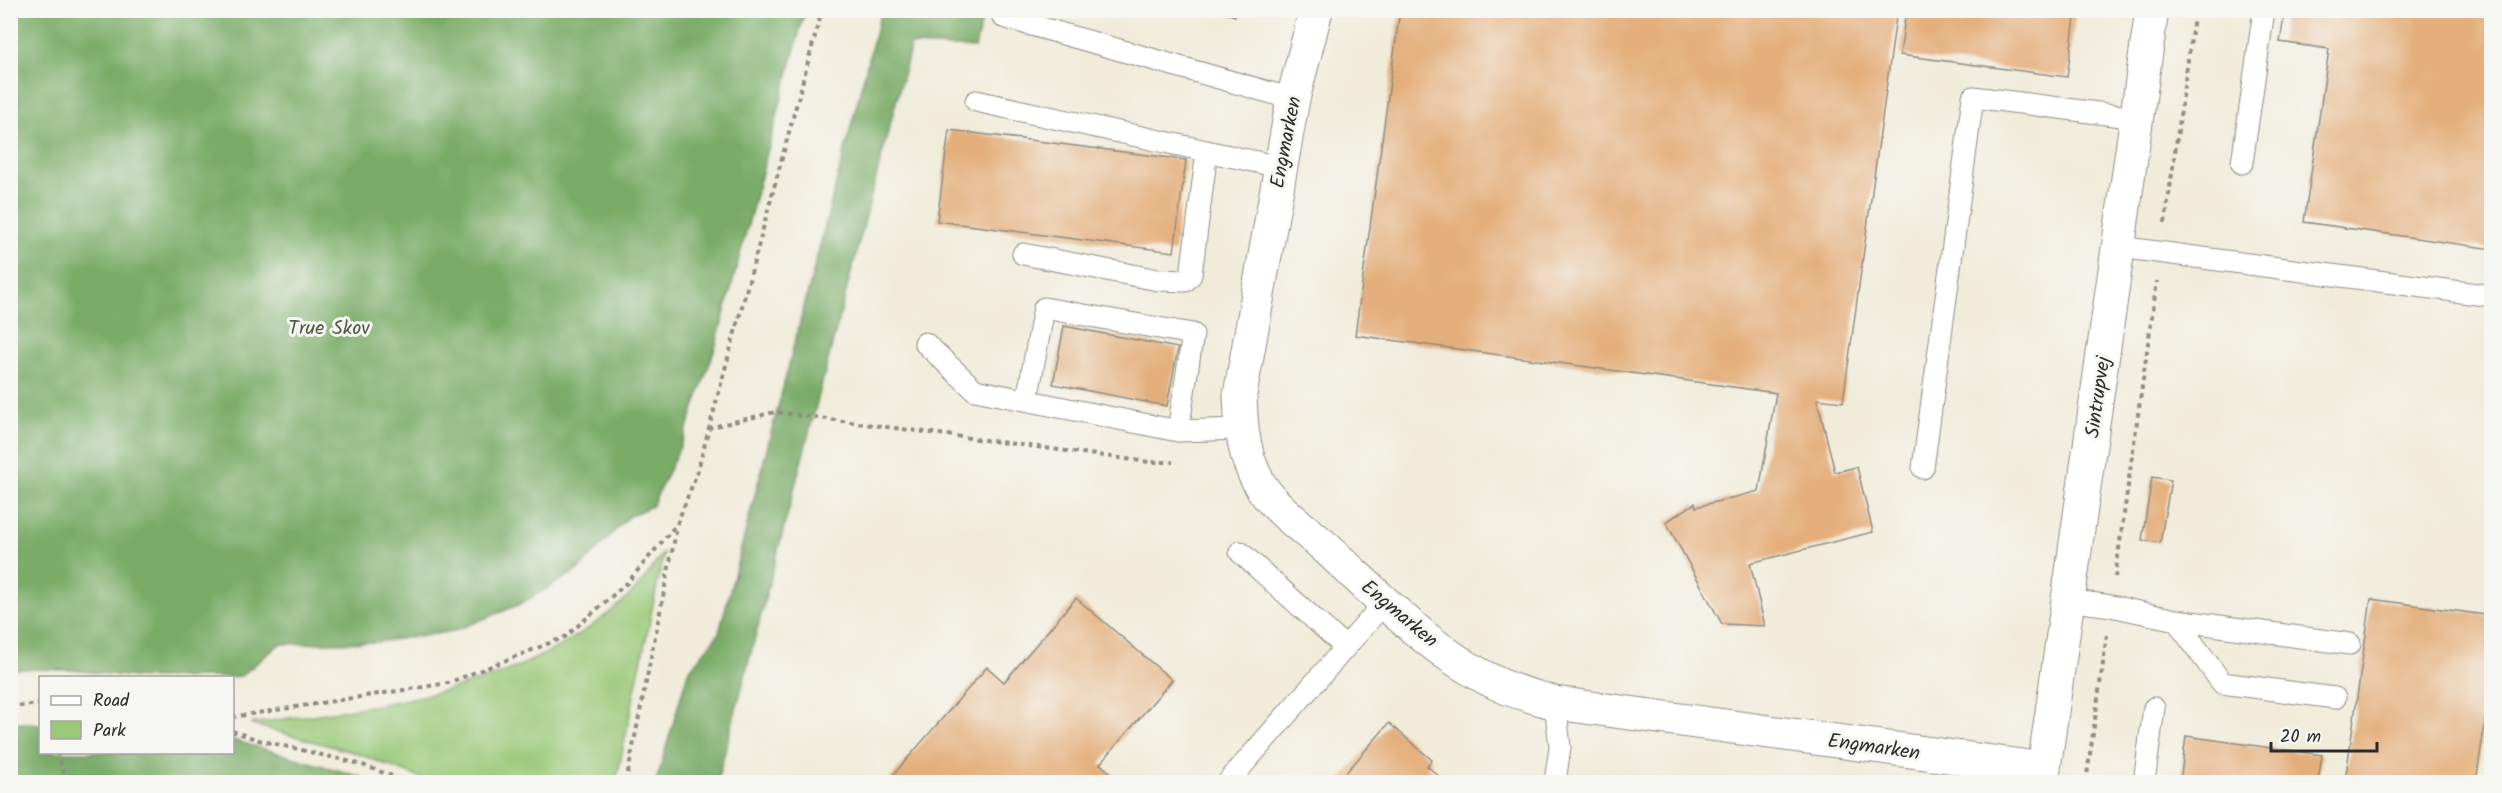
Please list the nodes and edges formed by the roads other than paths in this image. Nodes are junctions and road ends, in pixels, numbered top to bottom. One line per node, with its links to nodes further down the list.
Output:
1 (1316, 10): 5 (street, Engmarken)
2 (2152, 10): 7 (street, Sintrupvej)
3 (2264, 10): 9 (lane)
4 (1003, 17): 5 (lane)
5 (1293, 99): 10 (street, Engmarken)
6 (976, 100): 8 (lane)
7 (2137, 118): 11 (street, Sintrupvej); 18 (lane)
8 (1207, 151): 10 (lane); 12 (lane)
9 (2242, 163)
10 (1281, 167): 16 (street, Engmarken)
11 (2119, 247): 13 (lane); 20 (street, Sintrupvej)
12 (1023, 254)
13 (2492, 296)
14 (925, 343): 15 (lane)
15 (1027, 400): 17 (lane); 17 (lane)
16 (1242, 429): 17 (lane); 21 (street, Engmarken)
17 (1178, 430)
18 (1923, 468)
19 (1240, 552): 24 (lane)
20 (2068, 600): 22 (lane); 28 (street, Sintrupvej)
21 (1385, 602): 24 (lane); 26 (street, Engmarken)
22 (2176, 620): 23 (lane); 25 (lane)
23 (2350, 644)
24 (1346, 647): 29 (lane)
25 (2335, 698)
26 (1555, 703): 28 (street, Engmarken); 30 (lane)
27 (2154, 708): 31 (lane)
28 (2043, 776)
29 (1228, 783)
30 (1555, 783)
31 (2144, 783)

